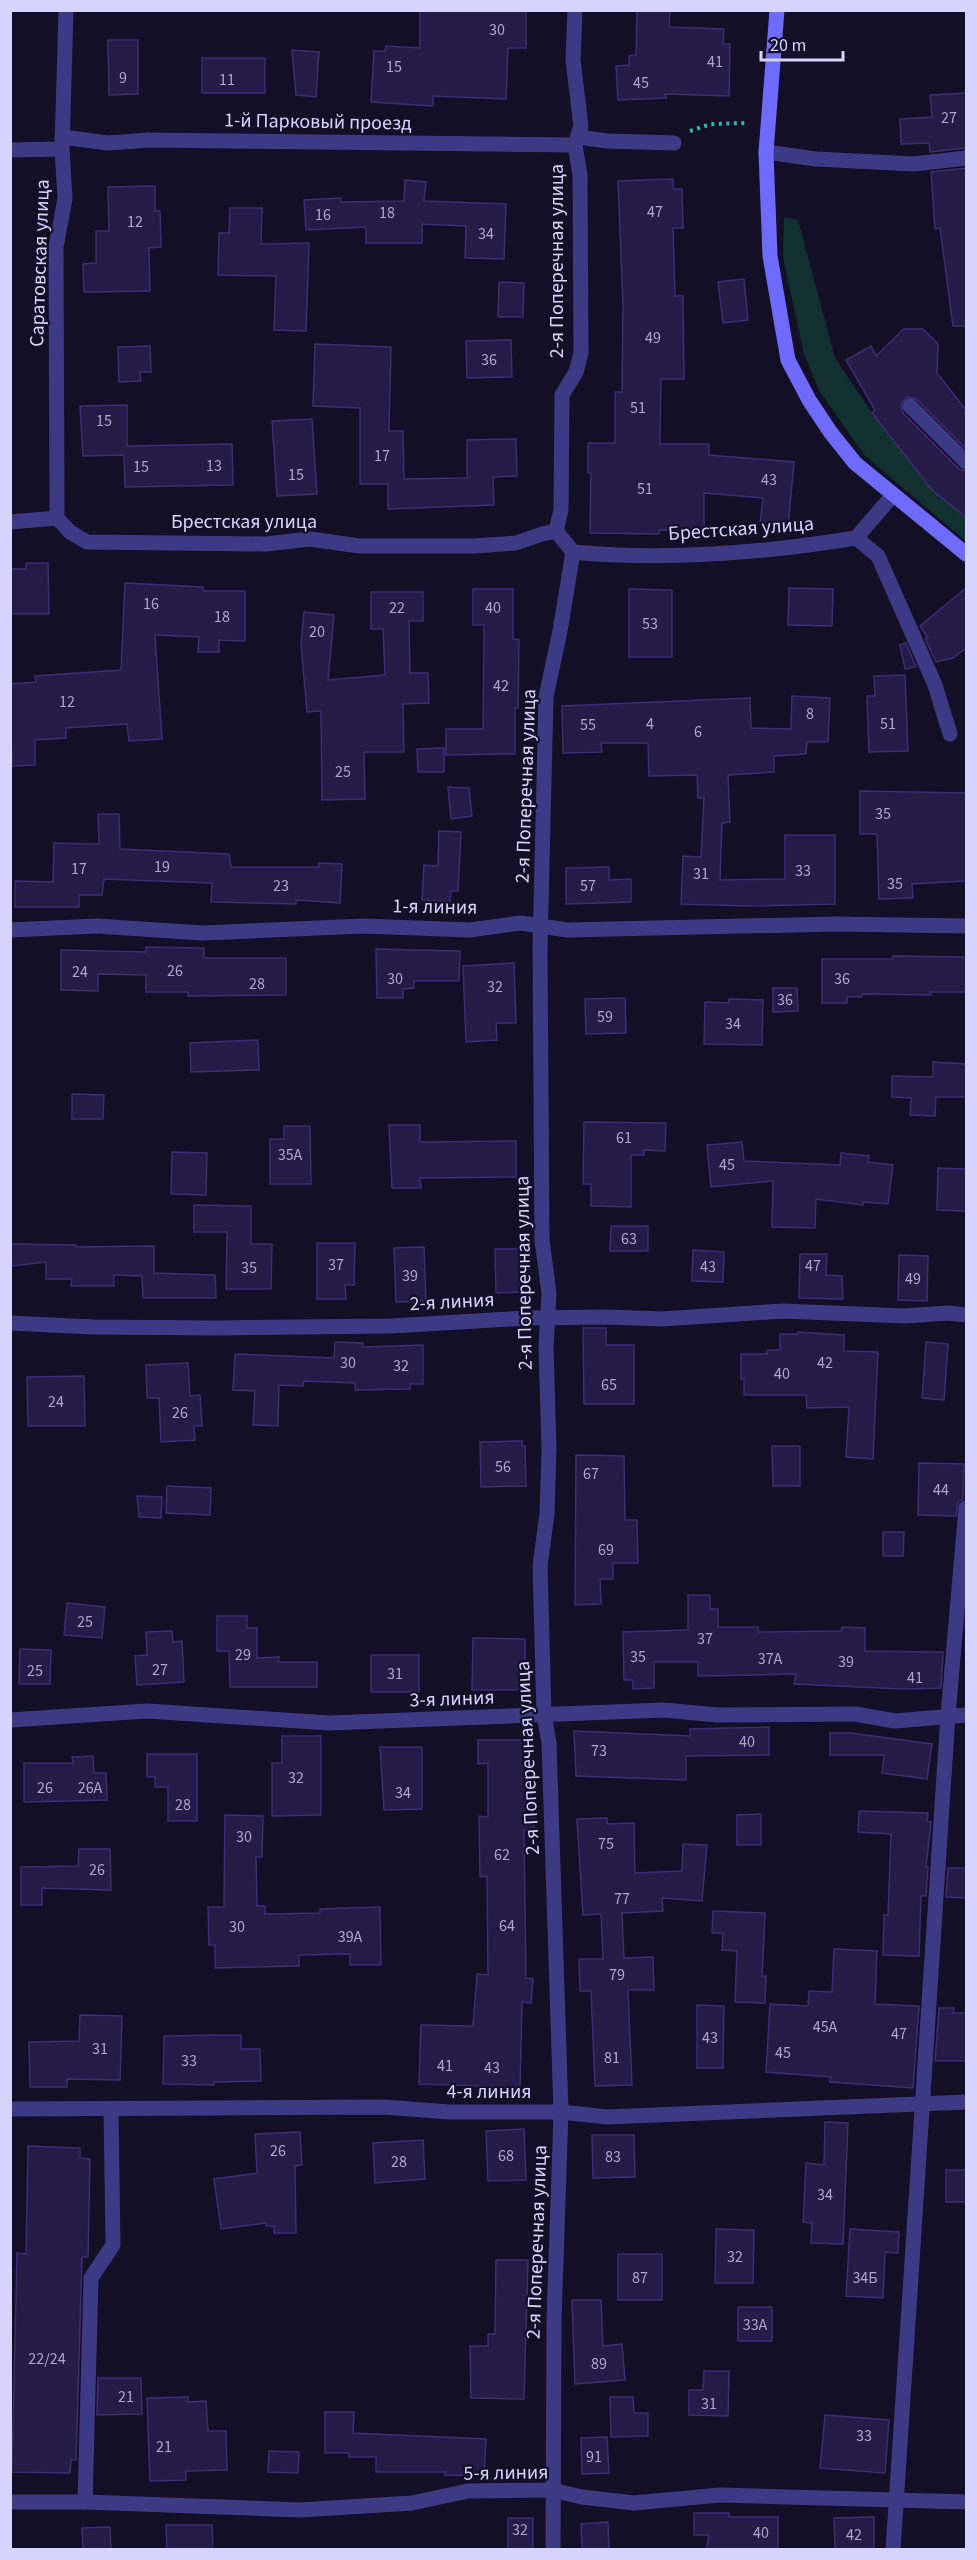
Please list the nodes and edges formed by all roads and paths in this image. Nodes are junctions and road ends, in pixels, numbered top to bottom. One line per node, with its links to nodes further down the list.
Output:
1 (66, 10): 6 (street, Саратовская улица)
2 (575, 10): 5 (street, 2-я Поперечная улица)
3 (777, 10): 4 (street)
4 (769, 123): 7 (path); 9 (street)
5 (576, 141): 6 (street, 1-й Парковый проезд); 7 (street, 1-й Парковый проезд); 16 (street, 2-я Поперечная улица)
6 (62, 143): 8 (street, 1-й Парковый проезд); 14 (street, Саратовская улица)
7 (674, 143)
8 (10, 150)
9 (766, 152): 10 (street); 13 (street)
10 (966, 158)
11 (910, 406): 12 (street)
12 (966, 462)
13 (893, 495): 17 (street); 19 (street)
14 (57, 518): 15 (street); 16 (street, Брестская улица)
15 (10, 522)
16 (556, 531): 18 (street)
17 (856, 538): 18 (street, Брестская улица); 20 (street)
18 (573, 552): 21 (street, 2-я Поперечная улица)
19 (966, 554)
20 (950, 734)
21 (541, 926): 22 (street, 1-я линия); 23 (street, 1-я линия); 25 (street, 2-я Поперечная улица)
22 (966, 926)
23 (10, 930)
24 (966, 1315): 25 (street, 2-я линия)
25 (548, 1319): 26 (street, 2-я линия); 28 (street, 2-я Поперечная улица)
26 (10, 1323)
27 (966, 1508): 29 (street)
28 (544, 1714): 29 (street, 3-я линия); 31 (street, 3-я линия); 36 (street, 2-я Поперечная улица)
29 (948, 1715): 30 (street, 3-я линия); 33 (street)
30 (966, 1715)
31 (10, 1720)
32 (966, 2102): 33 (street, 4-я линия)
33 (921, 2103): 36 (street, 4-я линия); 38 (street)
34 (10, 2109): 35 (street, 4-я линия)
35 (111, 2109): 36 (street, 4-я линия); 40 (street)
36 (561, 2112): 37 (street, 2-я Поперечная улица)
37 (552, 2490): 38 (street, 5-я линия); 40 (street, 5-я линия); 42 (street, 2-я Поперечная улица)
38 (896, 2499): 41 (street, 5-я линия); 43 (street)
39 (10, 2502): 40 (street, 5-я линия)
40 (86, 2502)
41 (966, 2502)
42 (554, 2550)
43 (893, 2550)

